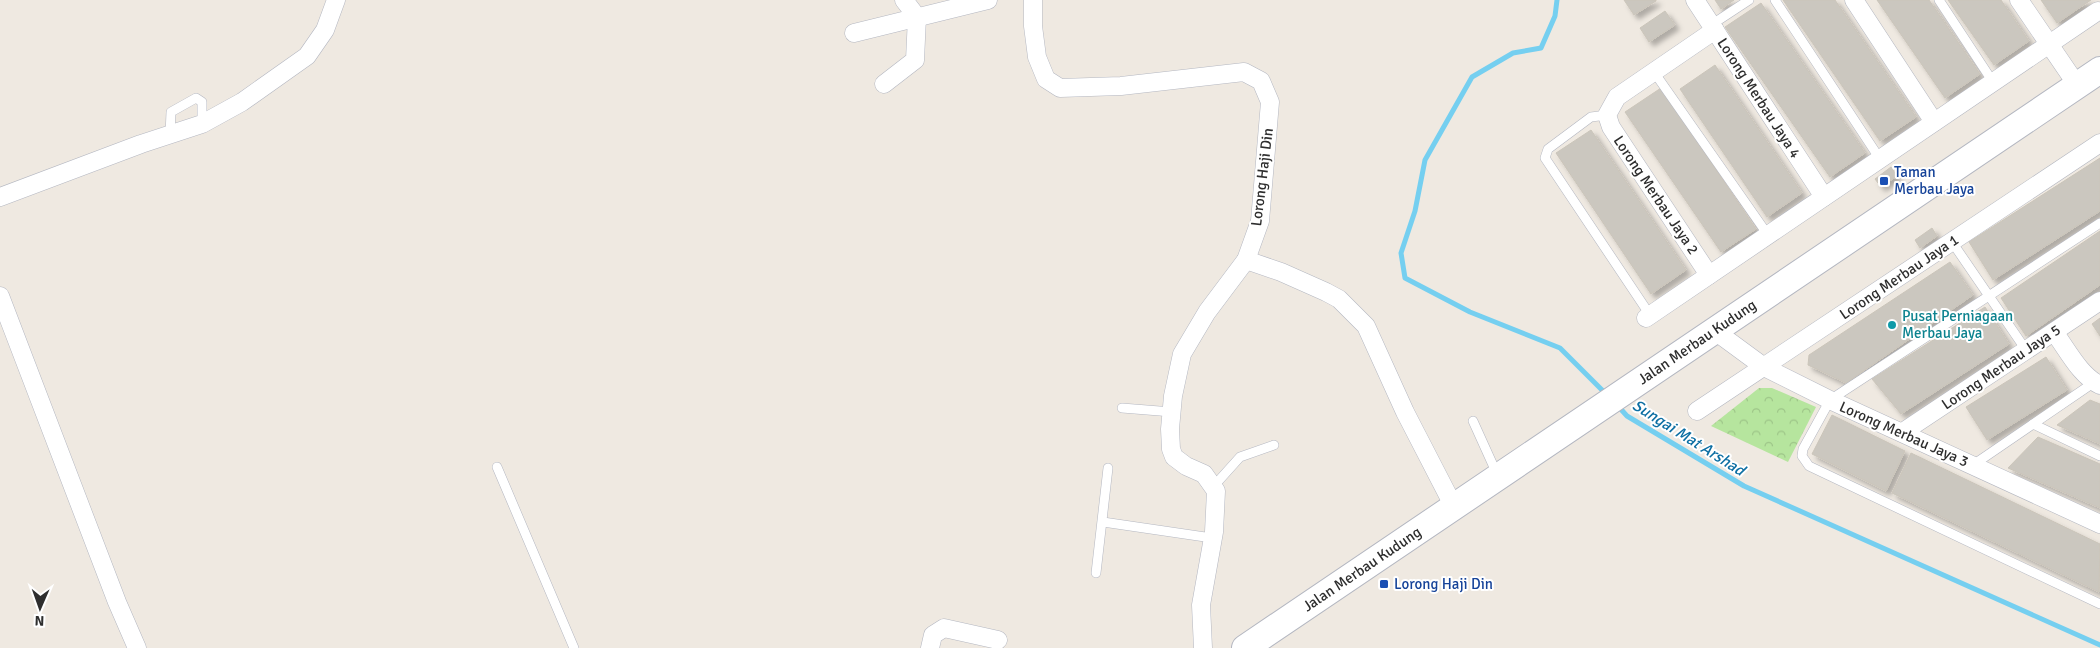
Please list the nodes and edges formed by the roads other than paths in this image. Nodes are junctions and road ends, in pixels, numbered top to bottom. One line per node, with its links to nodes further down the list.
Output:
1 (336, 0): 23 (street)
2 (904, 0): 12 (street)
3 (988, 0): 12 (street)
4 (1033, 0): 32 (street, Lorong Haji Din)
5 (1695, 0): 13 (street, Lorong Merbau Jaya 4)
6 (1749, 0): 13 (lane)
7 (1775, 0): 26 (lane)
8 (1854, 0): 22 (street)
9 (1938, 0): 18 (lane)
10 (2019, 0): 15 (street)
11 (2098, 7): 15 (street)
12 (917, 17): 14 (street); 19 (street)
13 (1713, 28): 17 (street); 28 (street, Lorong Merbau Jaya 4)
14 (854, 34)
15 (2049, 44): 18 (street); 20 (street)
16 (2100, 70): 20 (main road, Jalan Merbau Kudung)
17 (1654, 72): 21 (street); 30 (lane)
18 (1993, 82): 22 (street)
19 (884, 84)
20 (2077, 85): 38 (main road, Jalan Merbau Kudung)
21 (1607, 115): 33 (street, Lorong Merbau Jaya 2); 37 (lane)
22 (1934, 122): 26 (street)
23 (202, 124): 24 (street); 24 (lane)
24 (170, 135): 27 (street)
25 (2100, 143): 31 (street, Lorong Merbau Jaya 1)
26 (1880, 159): 28 (street)
27 (0, 197)
28 (1824, 197): 30 (street)
29 (2100, 223): 35 (lane)
30 (1768, 235): 33 (street)
31 (1952, 242): 35 (lane); 41 (street, Lorong Merbau Jaya 1)
32 (1246, 260): 45 (street, Lorong Haji Din); 57 (street)
33 (1709, 274): 37 (street)
34 (0, 296): 65 (street)
35 (1989, 297): 40 (lane); 43 (lane)
36 (2100, 301): 39 (street, Lorong Merbau Jaya 5)
37 (1648, 316)
38 (1715, 330): 41 (street, Lorong Merbau Jaya 3); 55 (main road, Jalan Merbau Kudung)
39 (2054, 332): 40 (street, Lorong Merbau Jaya 5); 42 (street)
40 (2026, 350): 49 (street, Lorong Merbau Jaya 5)
41 (1764, 367): 43 (street, Lorong Merbau Jaya 3); 46 (street, Lorong Merbau Jaya 1)
42 (2098, 382): 48 (lane)
43 (1830, 400): 49 (street, Lorong Merbau Jaya 3); 62 (lane)
44 (1122, 408): 45 (lane)
45 (1172, 412): 56 (street, Lorong Haji Din)
46 (1697, 412)
47 (1473, 421): 55 (lane)
48 (2033, 424): 51 (lane); 52 (lane)
49 (1903, 432): 52 (street, Lorong Merbau Jaya 3)
50 (1274, 445): 56 (lane)
51 (2100, 456)
52 (1973, 465): 59 (street, Lorong Merbau Jaya 3)
53 (498, 467): 66 (lane)
54 (1108, 468): 58 (lane)
55 (1499, 477): 57 (main road, Jalan Merbau Kudung)
56 (1213, 486): 60 (street)
57 (1454, 507): 68 (main road, Jalan Merbau Kudung)
58 (1104, 522): 60 (lane); 61 (lane)
59 (2100, 524)
60 (1212, 538): 67 (street)
61 (1096, 573)
62 (2100, 604)
63 (998, 640): 64 (street)
64 (932, 641)
65 (137, 648)
66 (574, 648)
67 (1203, 648)
68 (1245, 648)

